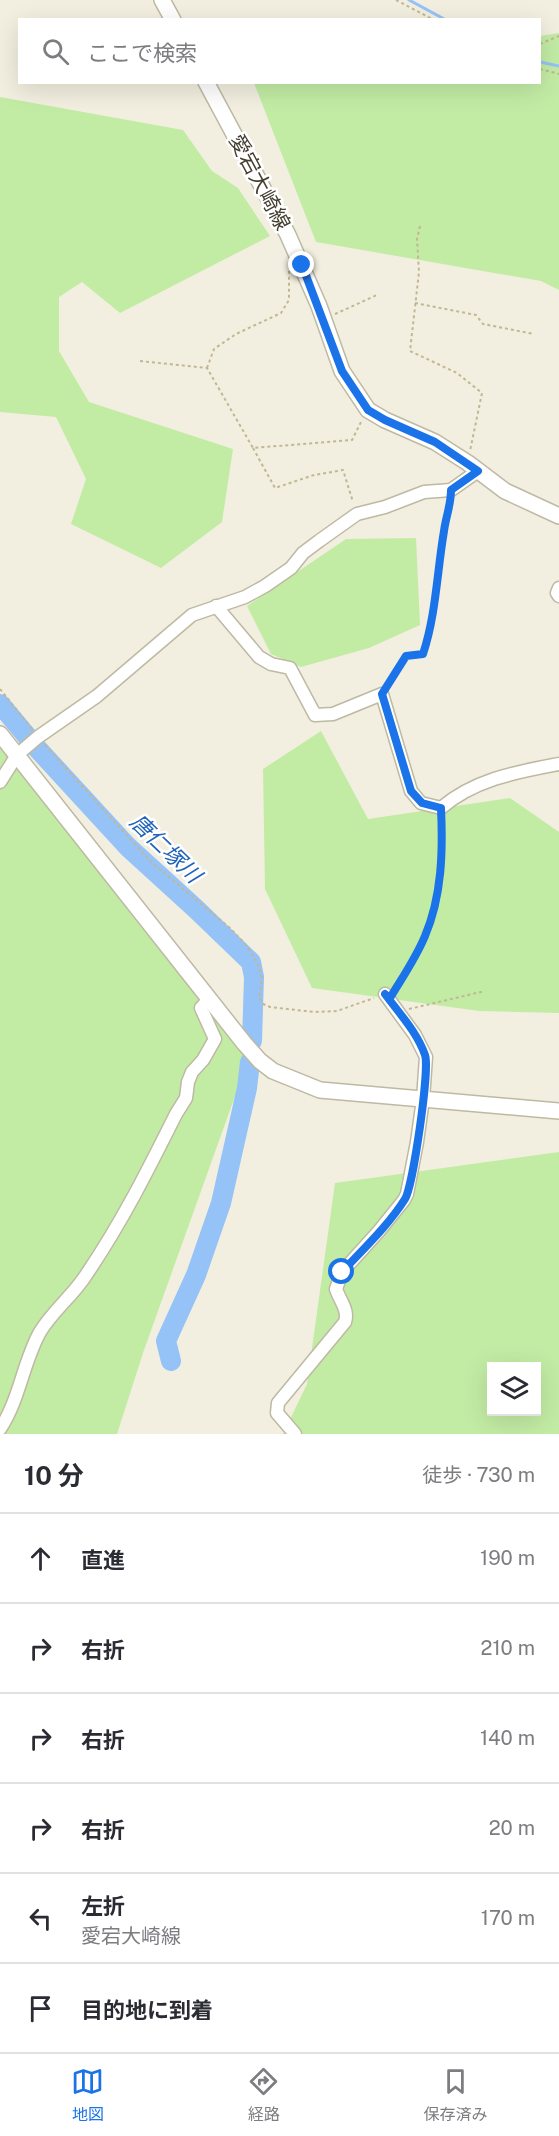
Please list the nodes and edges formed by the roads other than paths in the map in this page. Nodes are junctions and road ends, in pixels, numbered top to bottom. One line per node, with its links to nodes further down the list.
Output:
1 (162, 0): 2 (street)
2 (172, 18)
3 (207, 84): 4 (street, 愛宕大崎線)
4 (473, 467): 5 (street, 愛宕大崎線); 8 (street)
5 (559, 516)
6 (559, 588): 7 (street)
7 (559, 597)
8 (216, 606): 10 (street); 11 (street)
9 (0, 734): 10 (street)
10 (17, 755): 12 (street); 14 (street)
11 (559, 764)
12 (0, 782)
13 (385, 994): 15 (street)
14 (208, 999): 15 (street); 17 (street)
15 (423, 1099): 16 (street); 18 (street)
16 (559, 1111)
17 (0, 1429)
18 (295, 1434)

